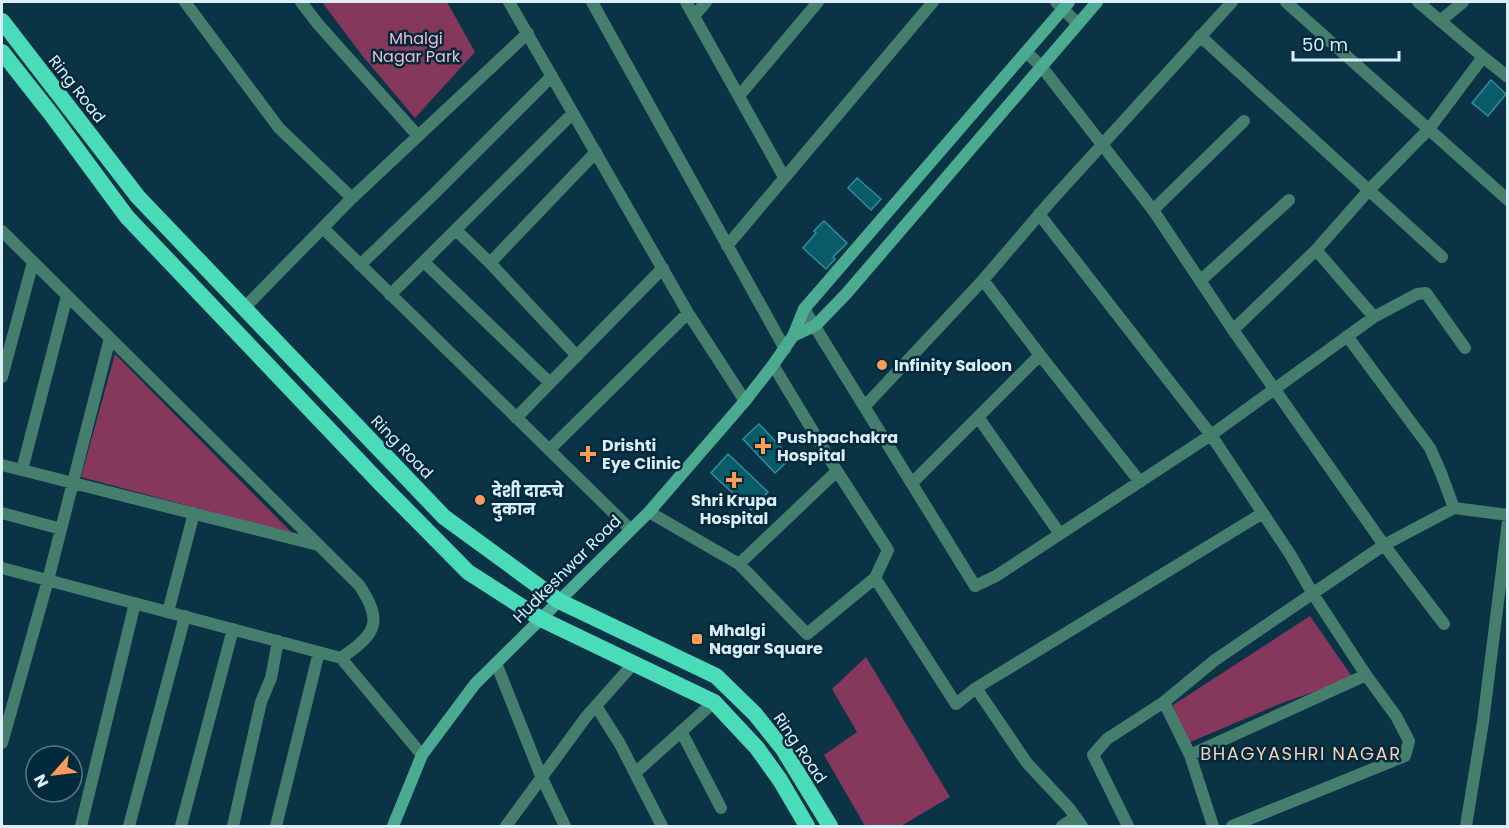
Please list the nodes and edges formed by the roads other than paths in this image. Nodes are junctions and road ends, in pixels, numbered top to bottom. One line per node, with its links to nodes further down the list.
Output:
1 (185, 2): 36 (street)
2 (301, 2): 31 (street)
3 (509, 2): 19 (street)
4 (593, 2): 44 (street)
5 (686, 2): 15 (street)
6 (706, 2): 15 (street)
7 (818, 2): 27 (street)
8 (933, 2): 34 (street)
9 (1097, 2): 18 (main road)
10 (1232, 2): 20 (street)
11 (1286, 2): 30 (street)
12 (1418, 2): 17 (street)
13 (1463, 2): 17 (street)
14 (1063, 4): 18 (street); 22 (main road, Hudkeshwar Road)
15 (694, 16): 27 (street)
16 (2, 21): 56 (highway, Ring Road)
17 (1440, 21): 23 (street)
18 (1078, 24): 24 (main road)
19 (528, 33): 26 (street); 31 (street)
20 (1200, 36): 32 (street); 35 (street)
21 (2, 52): 106 (highway)
22 (1026, 52): 24 (street); 57 (main road, Hudkeshwar Road)
23 (1483, 57): 25 (street); 30 (street)
24 (1041, 66): 32 (street); 60 (main road)
25 (1505, 71)
26 (552, 76): 28 (street); 50 (street)
27 (739, 96): 34 (street)
28 (573, 113): 33 (street); 42 (street)
29 (1244, 121): 39 (street)
30 (1429, 129): 35 (street); 38 (street)
31 (418, 136): 36 (street)
32 (1103, 144): 39 (street); 40 (street)
33 (596, 152): 49 (street); 51 (street)
34 (784, 177): 44 (street)
35 (1370, 190): 45 (street); 46 (street)
36 (352, 198): 41 (street)
37 (1289, 200): 53 (street)
38 (1508, 200)
39 (1153, 210): 53 (street)
40 (1039, 214): 52 (street); 77 (street)
41 (323, 228): 50 (street); 56 (street)
42 (456, 230): 47 (street); 49 (street)
43 (2, 231): 48 (street)
44 (727, 246): 66 (street)
45 (1316, 250): 59 (street); 61 (street)
46 (1442, 256)
47 (424, 261): 54 (street); 71 (street)
48 (33, 262): 55 (street); 70 (street)
49 (490, 263): 68 (street)
50 (360, 265): 54 (street)
51 (663, 268): 58 (street); 68 (street)
52 (982, 280): 67 (street); 74 (street)
53 (1200, 281): 61 (street)
54 (390, 295): 76 (street)
55 (67, 296): 64 (street); 80 (street)
56 (244, 308): 102 (highway, Ring Road)
57 (804, 309): 60 (street); 62 (main road, Hudkeshwar Road)
58 (688, 313): 73 (street); 78 (street)
59 (1374, 317): 63 (street); 65 (street)
60 (816, 325): 62 (main road); 74 (street)
61 (1233, 330): 72 (street)
62 (793, 336): 66 (main road, Hudkeshwar Road)
63 (1347, 336): 72 (street); 85 (street)
64 (110, 338): 84 (street); 95 (street)
65 (1465, 348)
66 (784, 349): 69 (main road, Hudkeshwar Road)
67 (1040, 355): 75 (street); 83 (street)
68 (577, 356): 71 (street)
69 (773, 365): 73 (main road, Hudkeshwar Road); 81 (street)
70 (2, 377)
71 (550, 383): 76 (street)
72 (1275, 389): 77 (street); 96 (street)
73 (745, 401): 86 (main road, Hudkeshwar Road)
74 (865, 406): 82 (street)
75 (978, 417): 82 (street); 94 (street)
76 (516, 418): 78 (street)
77 (1211, 435): 83 (street); 89 (street)
78 (549, 450): 93 (street)
79 (2, 465): 80 (street)
80 (22, 470): 84 (street)
81 (837, 471): 97 (street); 99 (street)
82 (913, 482): 94 (street)
83 (1140, 482): 94 (street)
84 (73, 483): 88 (street); 92 (street)
85 (1454, 508): 90 (street); 96 (street)
86 (649, 512): 93 (main road, Hudkeshwar Road); 97 (street)
87 (2, 513): 92 (street)
88 (194, 513): 95 (street); 104 (street)
89 (1263, 513): 101 (street); 115 (street)
90 (1508, 515)
91 (1508, 522): 142 (street)
92 (61, 529): 100 (street)
93 (630, 529): 102 (main road, Hudkeshwar Road)
94 (1060, 534)
95 (320, 545): 111 (street)
96 (1384, 545): 101 (street); 107 (street)
97 (739, 564): 99 (street)
98 (2, 568): 100 (street)
99 (875, 578): 115 (street)
100 (48, 580): 103 (street); 120 (street)
101 (1313, 594): 114 (street); 117 (street)
102 (559, 601): 106 (main road, Hudkeshwar Road); 137 (highway, Ring Road)
103 (135, 603): 104 (street); 127 (street)
104 (168, 612): 105 (street)
105 (185, 616): 108 (street); 128 (street)
106 (541, 619): 112 (main road, Hudkeshwar Road); 113 (highway)
107 (1443, 624)
108 (233, 629): 109 (street); 129 (street)
109 (278, 641): 110 (street); 130 (street)
110 (319, 652): 111 (street); 131 (street)
111 (341, 658): 121 (street)
112 (496, 663): 121 (main road, Hudkeshwar Road); 124 (street)
113 (634, 663): 116 (highway); 118 (street)
114 (1366, 675): 122 (street); 141 (street)
115 (976, 688): 126 (street)
116 (714, 702): 119 (street); 136 (highway)
117 (1164, 702): 122 (street); 139 (street)
118 (596, 706): 123 (street); 124 (street)
119 (681, 731): 123 (street); 125 (street)
120 (2, 743)
121 (422, 754): 132 (main road, Hudkeshwar Road)
122 (1190, 755): 140 (street)
123 (635, 772): 135 (street)
124 (541, 776): 133 (street); 134 (street)
125 (721, 808)
126 (1079, 822): 138 (street)
127 (81, 826)
128 (129, 826)
129 (181, 826)
130 (233, 826)
131 (276, 826)
132 (393, 826)
133 (506, 826)
134 (565, 826)
135 (662, 826)
136 (807, 826)
137 (830, 826)
138 (1062, 826)
139 (1128, 826)
140 (1213, 826)
141 (1232, 826)
142 (1466, 826)

